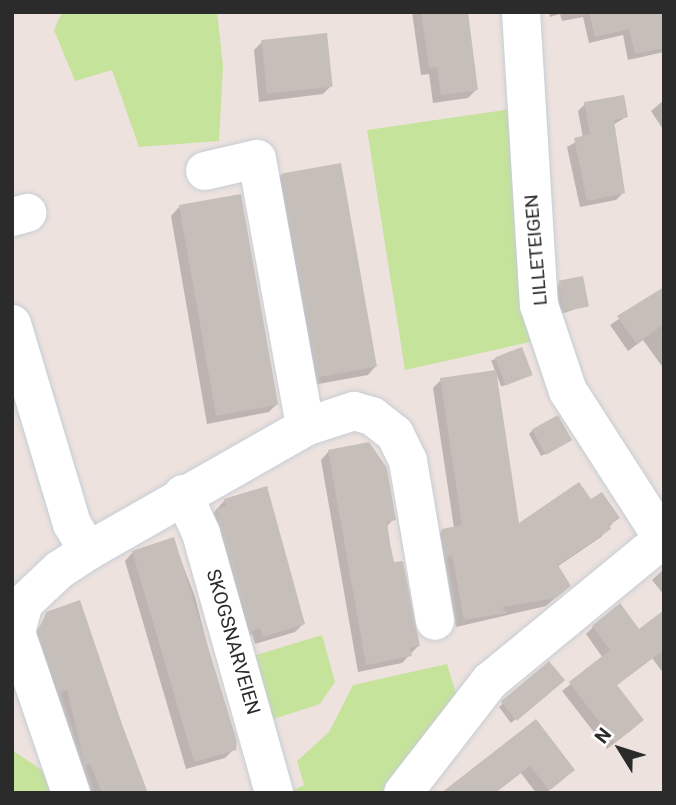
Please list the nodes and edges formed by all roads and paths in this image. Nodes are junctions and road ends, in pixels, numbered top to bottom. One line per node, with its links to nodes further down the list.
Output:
1 (521, 12): 6 (street, LILLETEIGEN)
2 (205, 172): 4 (street)
3 (12, 324): 7 (street)
4 (305, 427): 5 (street); 8 (street)
5 (183, 494): 7 (street); 10 (street, SKOGSNARVEIEN)
6 (663, 539): 11 (street, LILLETEIGEN)
7 (88, 551): 9 (street)
8 (435, 621)
9 (71, 793)
10 (274, 793)
11 (403, 793)

